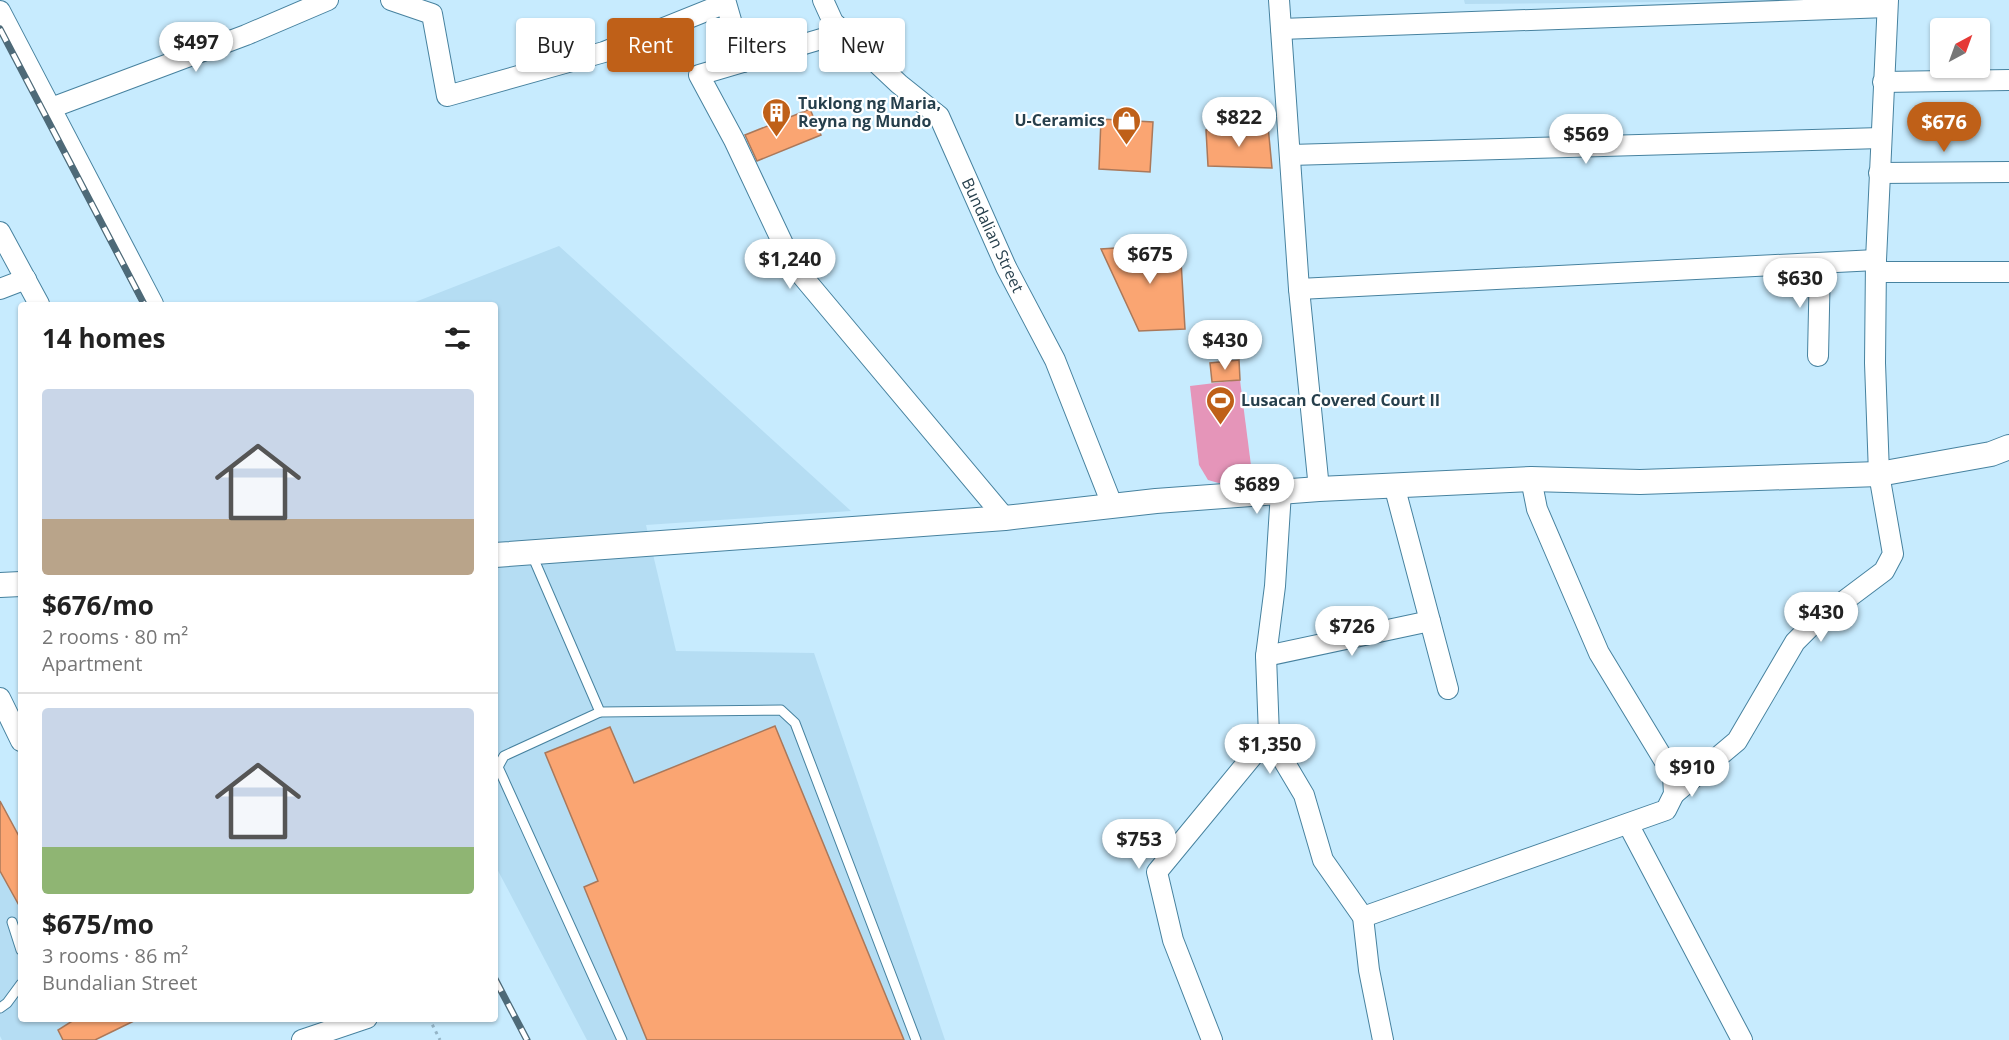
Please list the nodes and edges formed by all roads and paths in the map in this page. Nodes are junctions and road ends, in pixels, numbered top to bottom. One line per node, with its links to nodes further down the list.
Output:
1 (328, 0): 14 (street)
2 (391, 0): 7 (street)
3 (824, 0): 8 (street, Bundalian Street)
4 (1279, 0): 9 (street)
5 (1887, 3): 9 (street); 13 (street)
6 (0, 11): 14 (street)
7 (730, 18)
8 (831, 18)
9 (1281, 29): 16 (street)
10 (709, 72): 36 (street)
11 (887, 72): 35 (street, Bundalian Street)
12 (2009, 80): 13 (street)
13 (1883, 82): 15 (street)
14 (51, 108): 27 (street)
15 (1881, 138): 16 (street); 18 (street)
16 (1290, 155): 25 (street)
17 (2009, 172): 18 (street)
18 (1879, 173): 21 (street)
19 (0, 232): 23 (street)
20 (1820, 263): 21 (street); 25 (street); 28 (street)
21 (1876, 266): 22 (street); 30 (street)
22 (2009, 272)
23 (26, 279): 24 (street); 26 (street)
24 (0, 288)
25 (1299, 289): 33 (street)
26 (38, 302)
27 (152, 302)
28 (1818, 356)
29 (2009, 447): 30 (street)
30 (1879, 474): 31 (street); 48 (street)
31 (1531, 479): 32 (street); 48 (street)
32 (1394, 485): 33 (street); 41 (street)
33 (1319, 489): 34 (street)
34 (1281, 492): 35 (street); 42 (street)
35 (1113, 507): 36 (street)
36 (1005, 518): 37 (street)
37 (531, 553): 38 (street); 45 (lane)
38 (498, 555)
39 (18, 584): 40 (street)
40 (0, 585)
41 (1430, 621): 42 (street); 43 (street)
42 (1266, 656): 47 (street)
43 (1449, 688)
44 (0, 698): 46 (street)
45 (600, 712): 59 (lane); 60 (lane)
46 (18, 735)
47 (1269, 736): 50 (street); 61 (street)
48 (1674, 794): 49 (street)
49 (1628, 824): 50 (street); 63 (street)
50 (1363, 917): 62 (street)
51 (12, 922): 52 (lane)
52 (18, 941)
53 (18, 988): 54 (lane)
54 (0, 1008)
55 (355, 1022): 57 (street)
56 (431, 1022): 58 (path)
57 (302, 1040)
58 (440, 1040)
59 (622, 1040)
60 (916, 1040)
61 (1212, 1040)
62 (1383, 1040)
63 (1742, 1040)

